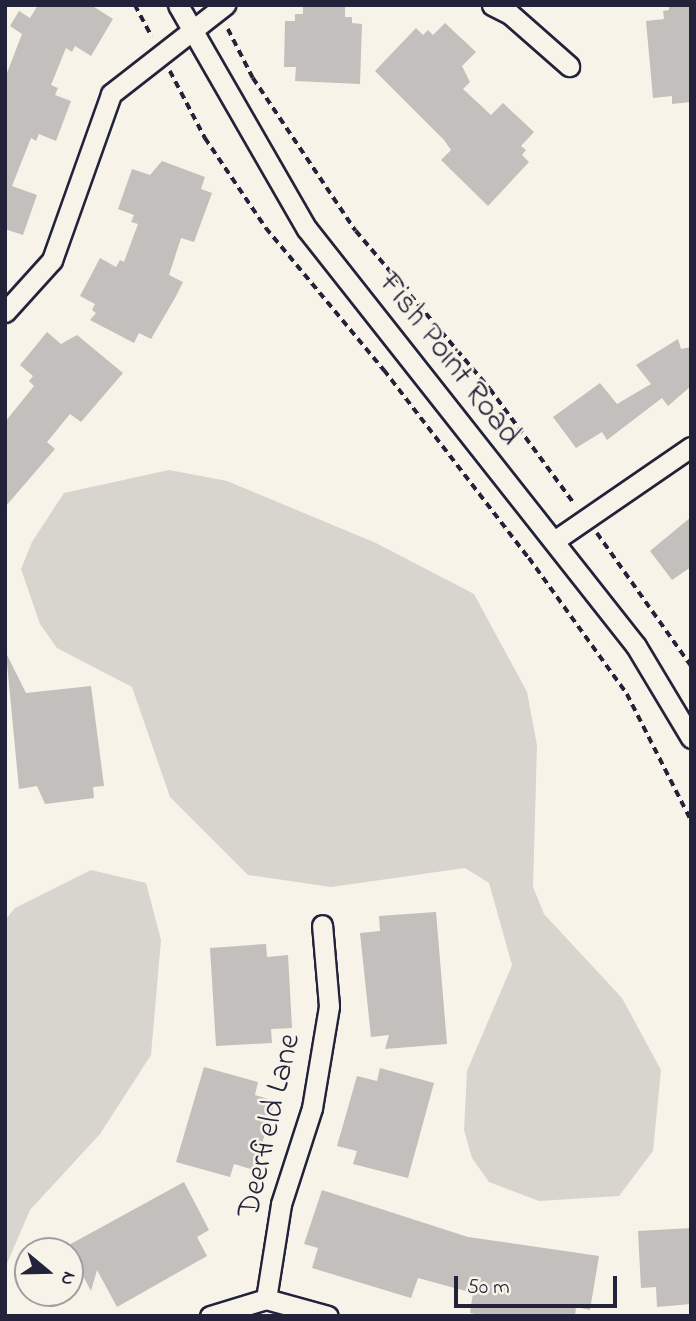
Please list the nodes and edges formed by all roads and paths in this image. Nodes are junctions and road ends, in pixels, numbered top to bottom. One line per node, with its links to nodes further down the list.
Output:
1 (135, 5): 6 (path)
2 (178, 5): 5 (street, Fish Point Road)
3 (492, 5): 7 (street)
4 (222, 7): 5 (street); 10 (path)
5 (190, 29): 6 (street); 11 (street, Fish Point Road)
6 (161, 53): 8 (street); 14 (path)
7 (569, 66)
8 (5, 312)
9 (691, 447): 10 (street)
10 (586, 520): 11 (street); 12 (path)
11 (554, 541): 13 (street, Fish Point Road)
12 (691, 666)
13 (691, 738)
14 (691, 820)
15 (322, 925): 16 (street, Deerfield Lane)
16 (267, 1299): 17 (street); 18 (street)
17 (211, 1316)
18 (328, 1316)

